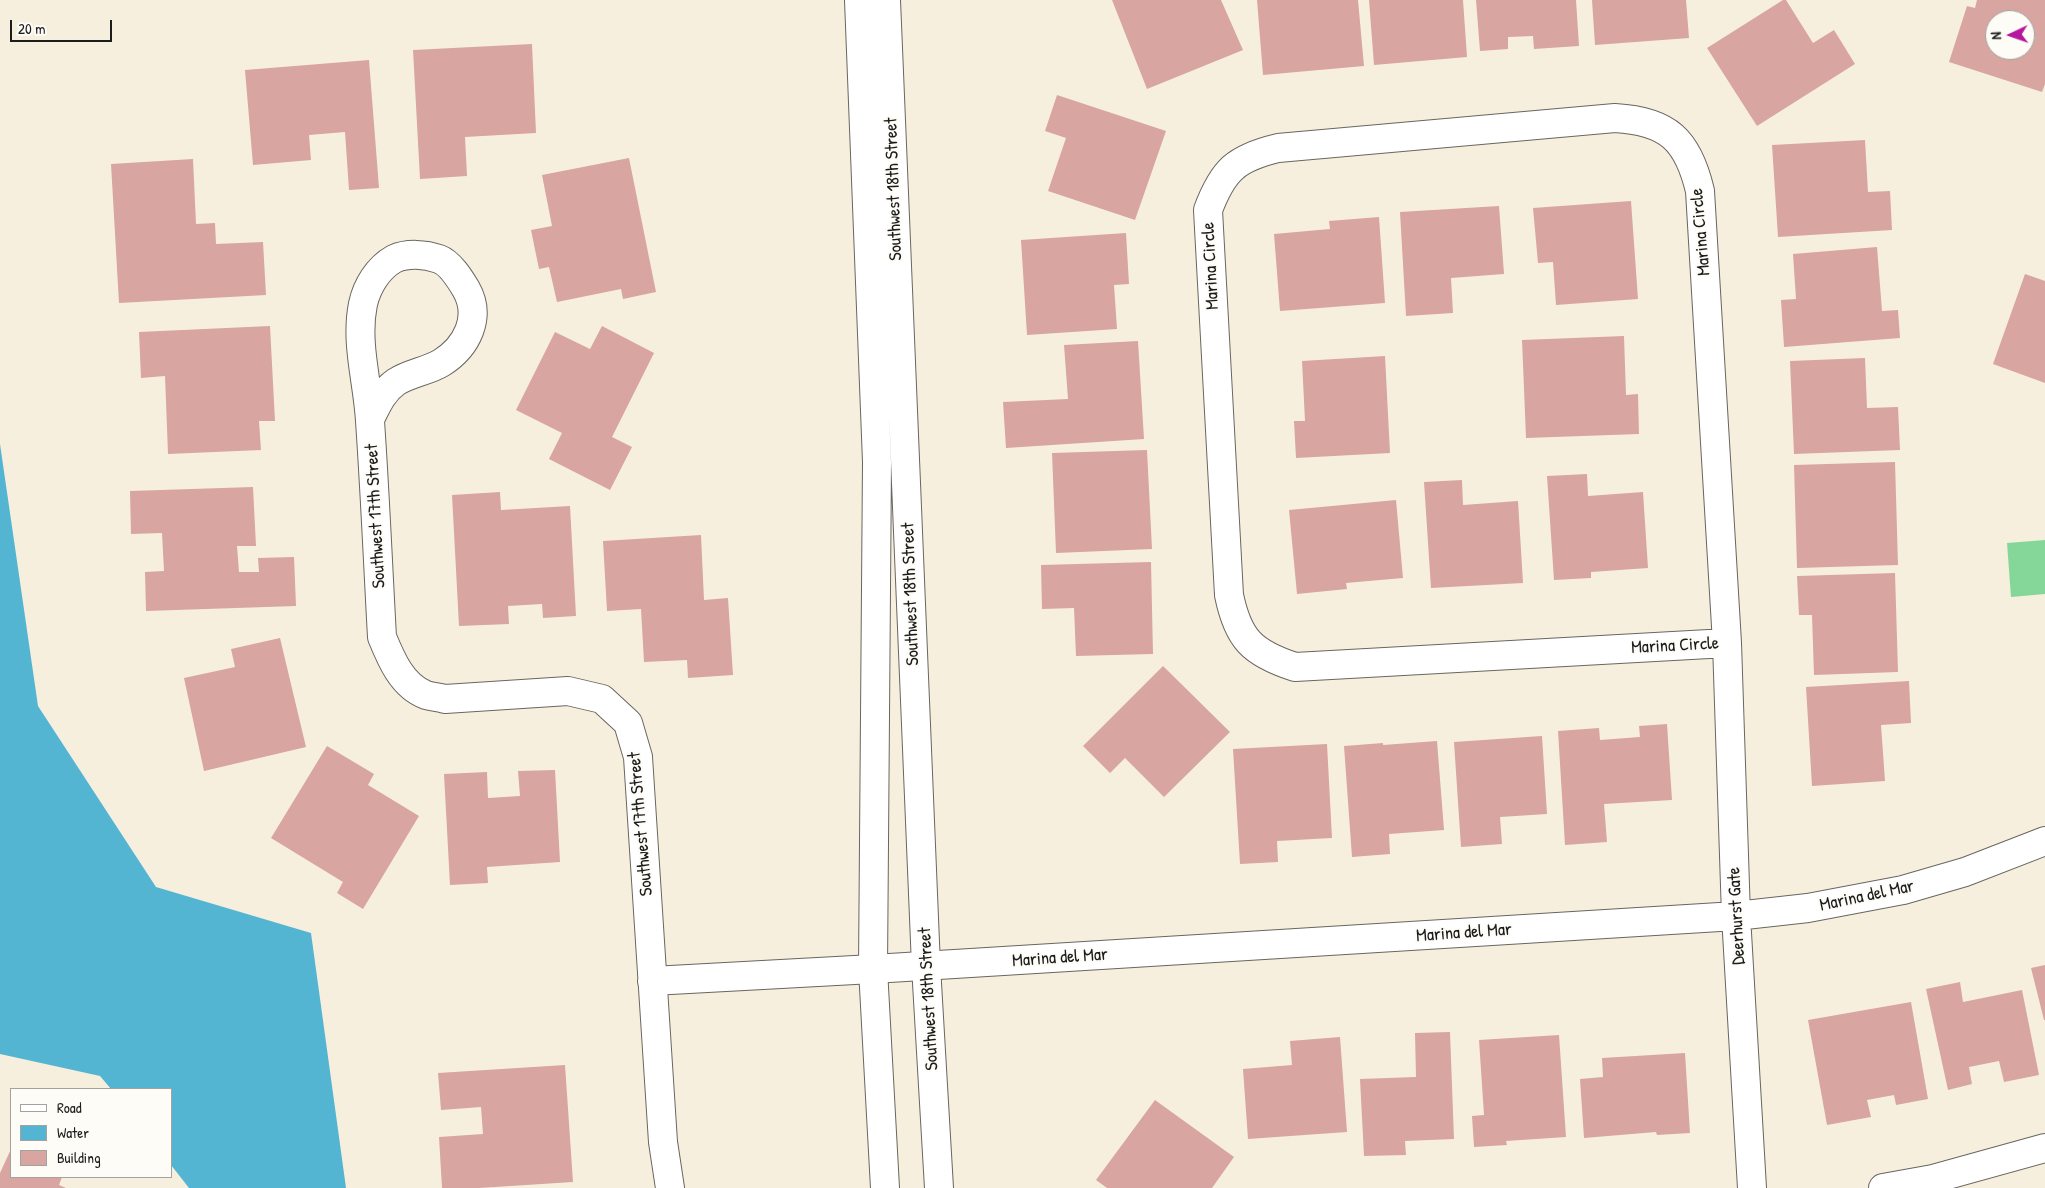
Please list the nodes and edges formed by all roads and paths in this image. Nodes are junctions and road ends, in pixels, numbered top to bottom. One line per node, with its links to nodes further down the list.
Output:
1 (859, 0): 8 (street, Southwest 18th Street)
2 (886, 0): 7 (street, Southwest 18th Street)
3 (370, 419): 3 (street, Southwest 17th Street); 9 (street, Southwest 17th Street)
4 (1727, 643): 4 (street, Marina Circle); 6 (street, Deerhurst Gate)
5 (2045, 841): 6 (street, Marina del Mar)
6 (1736, 916): 7 (street, Marina del Mar); 14 (street, Deerhurst Gate)
7 (926, 966): 8 (street, Marina del Mar); 13 (street, Southwest 18th Street)
8 (873, 969): 9 (street); 12 (street, Southwest 18th Street)
9 (652, 981): 11 (street, Southwest 17th Street)
10 (2045, 1148): 15 (street)
11 (670, 1188)
12 (885, 1188)
13 (939, 1188)
14 (1752, 1188)
15 (1883, 1188)

